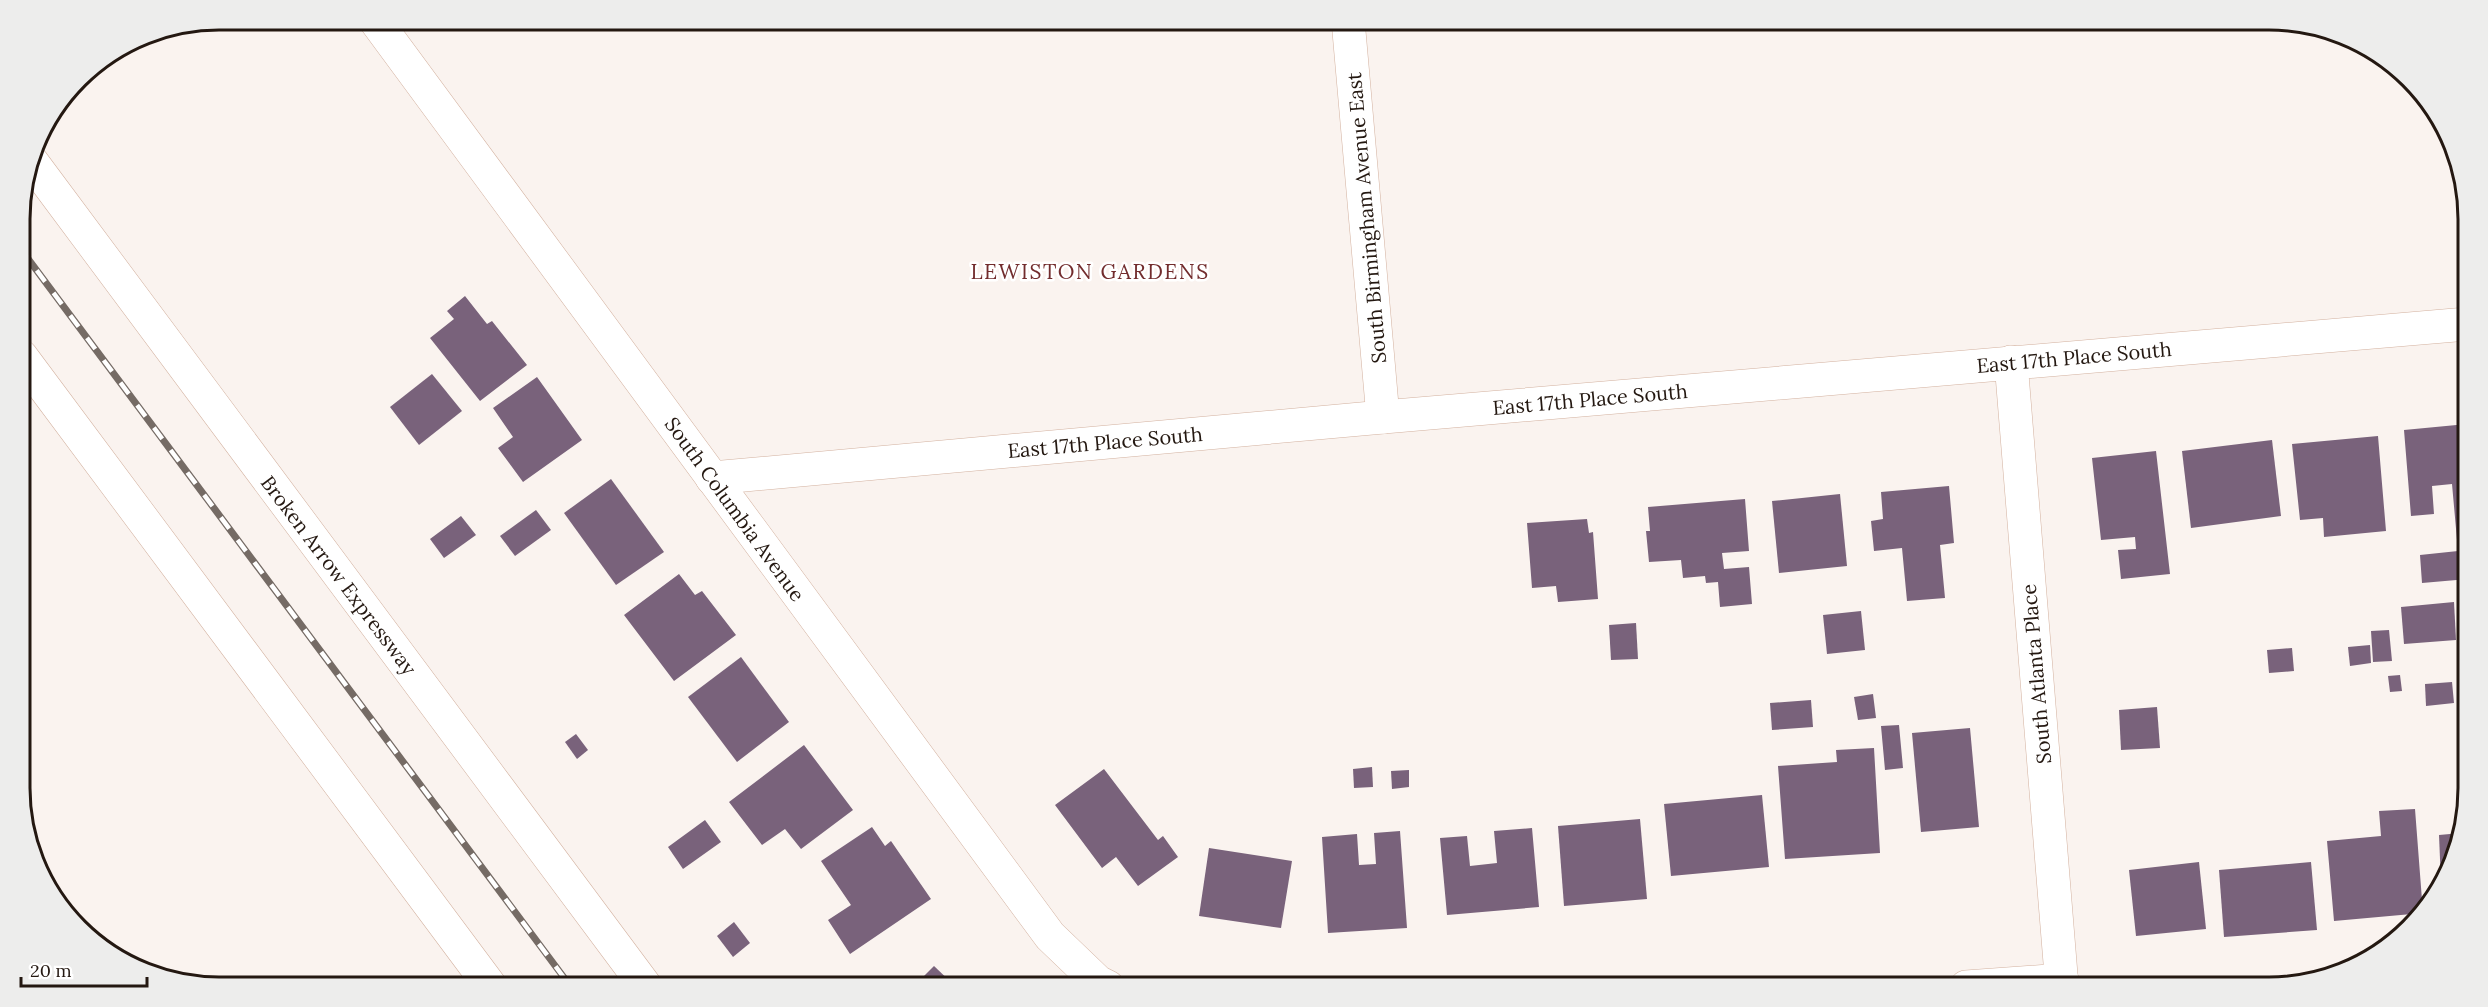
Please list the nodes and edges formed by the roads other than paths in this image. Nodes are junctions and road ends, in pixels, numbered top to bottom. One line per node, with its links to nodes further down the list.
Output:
1 (382, 30): 8 (main road, South Columbia Avenue)
2 (1349, 30): 7 (main road, South Birmingham Avenue East)
3 (37, 168): 10 (main road, Broken Arrow Expressway)
4 (2458, 325): 5 (main road, East 17th Place South)
5 (2011, 362): 7 (main road, East 17th Place South); 12 (main road, South Atlanta Place)
6 (30, 368): 9 (main road)
7 (1383, 417): 8 (main road, East 17th Place South)
8 (712, 478): 11 (main road, South Columbia Avenue)
9 (483, 977)
10 (639, 977)
11 (1093, 977)
12 (2061, 977)

